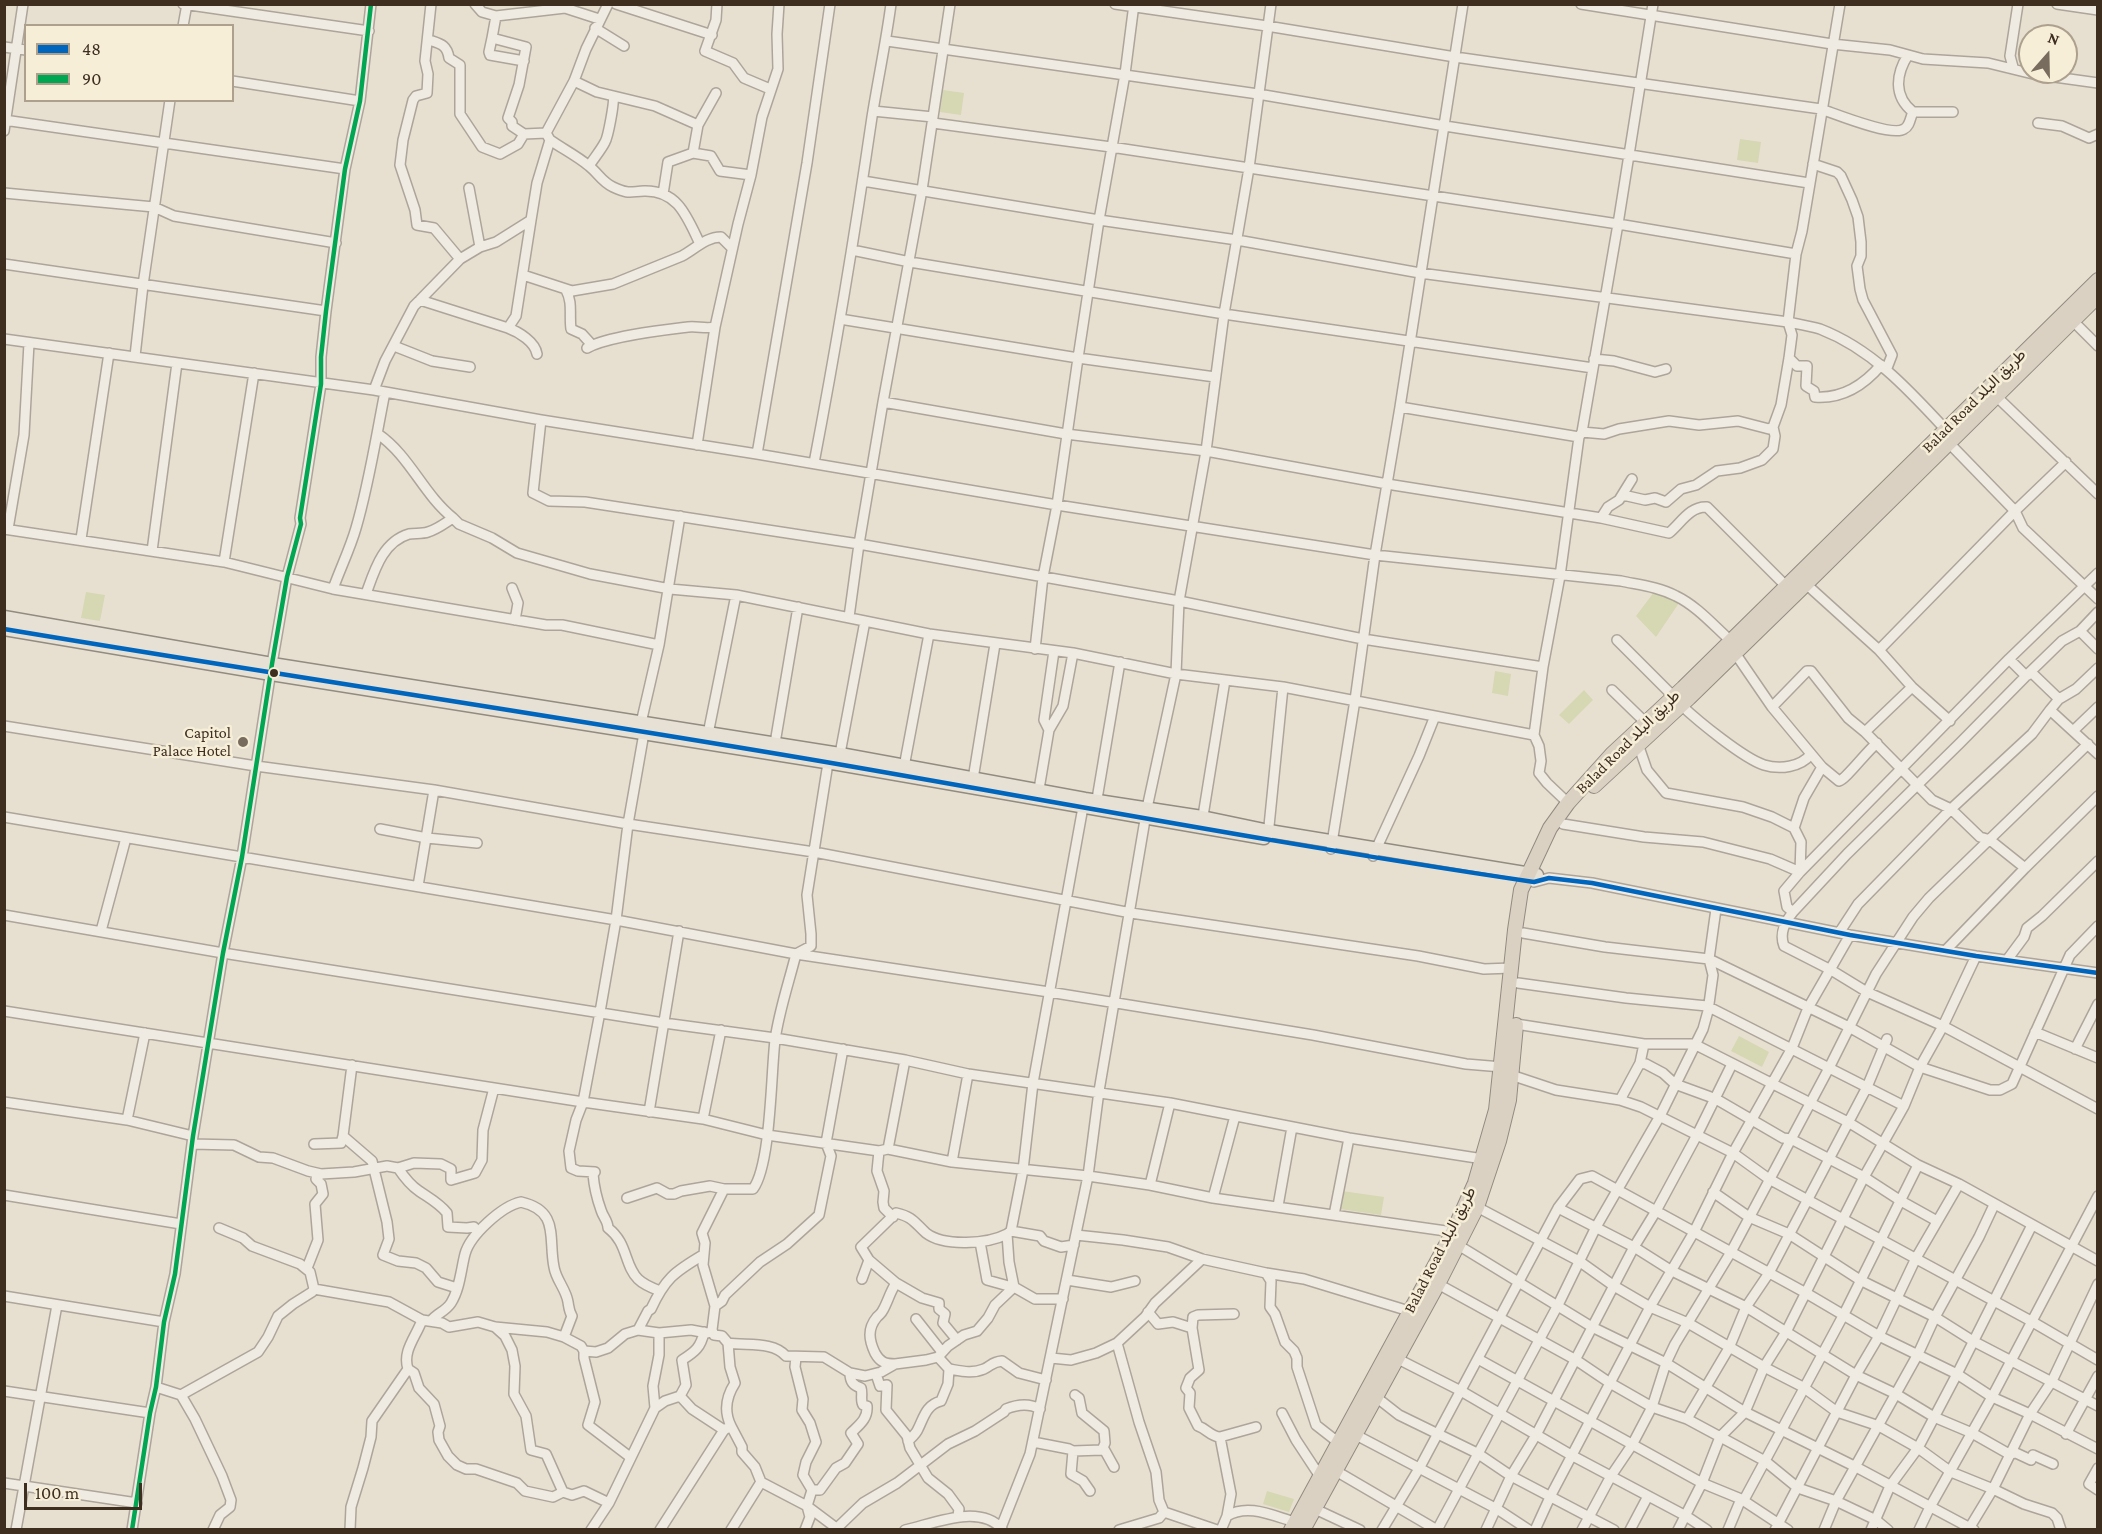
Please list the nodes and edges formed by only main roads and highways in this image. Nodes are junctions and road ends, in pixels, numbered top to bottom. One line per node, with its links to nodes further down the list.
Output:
1 (2097, 280): 3 (highway, Balad Road طريق البلد)
2 (2097, 296): 3 (highway, Balad Road طريق البلد)
3 (1947, 436): 7 (highway, Balad Road طريق البلد); 7 (highway, Balad Road طريق البلد)
4 (4, 617): 5 (main road)
5 (30, 628): 6 (main road); 9 (main road)
6 (4, 629)
7 (1733, 647): 8 (highway, Balad Road طريق البلد)
8 (1677, 701): 13 (highway, Balad Road طريق البلد); 13 (highway, Balad Road طريق البلد)
9 (643, 728): 10 (main road); 10 (main road)
10 (774, 749): 11 (main road)
11 (835, 760): 12 (main road); 12 (main road)
12 (1038, 795): 13 (main road)
13 (1535, 878): 14 (highway, Balad Road طريق البلد); 14 (highway, Balad Road طريق البلد)
14 (1507, 1071): 15 (highway, Balad Road طريق البلد); 15 (highway, Balad Road طريق البلد)
15 (1456, 1238): 16 (highway, Balad Road طريق البلد); 16 (highway, Balad Road طريق البلد)
16 (1297, 1527)

